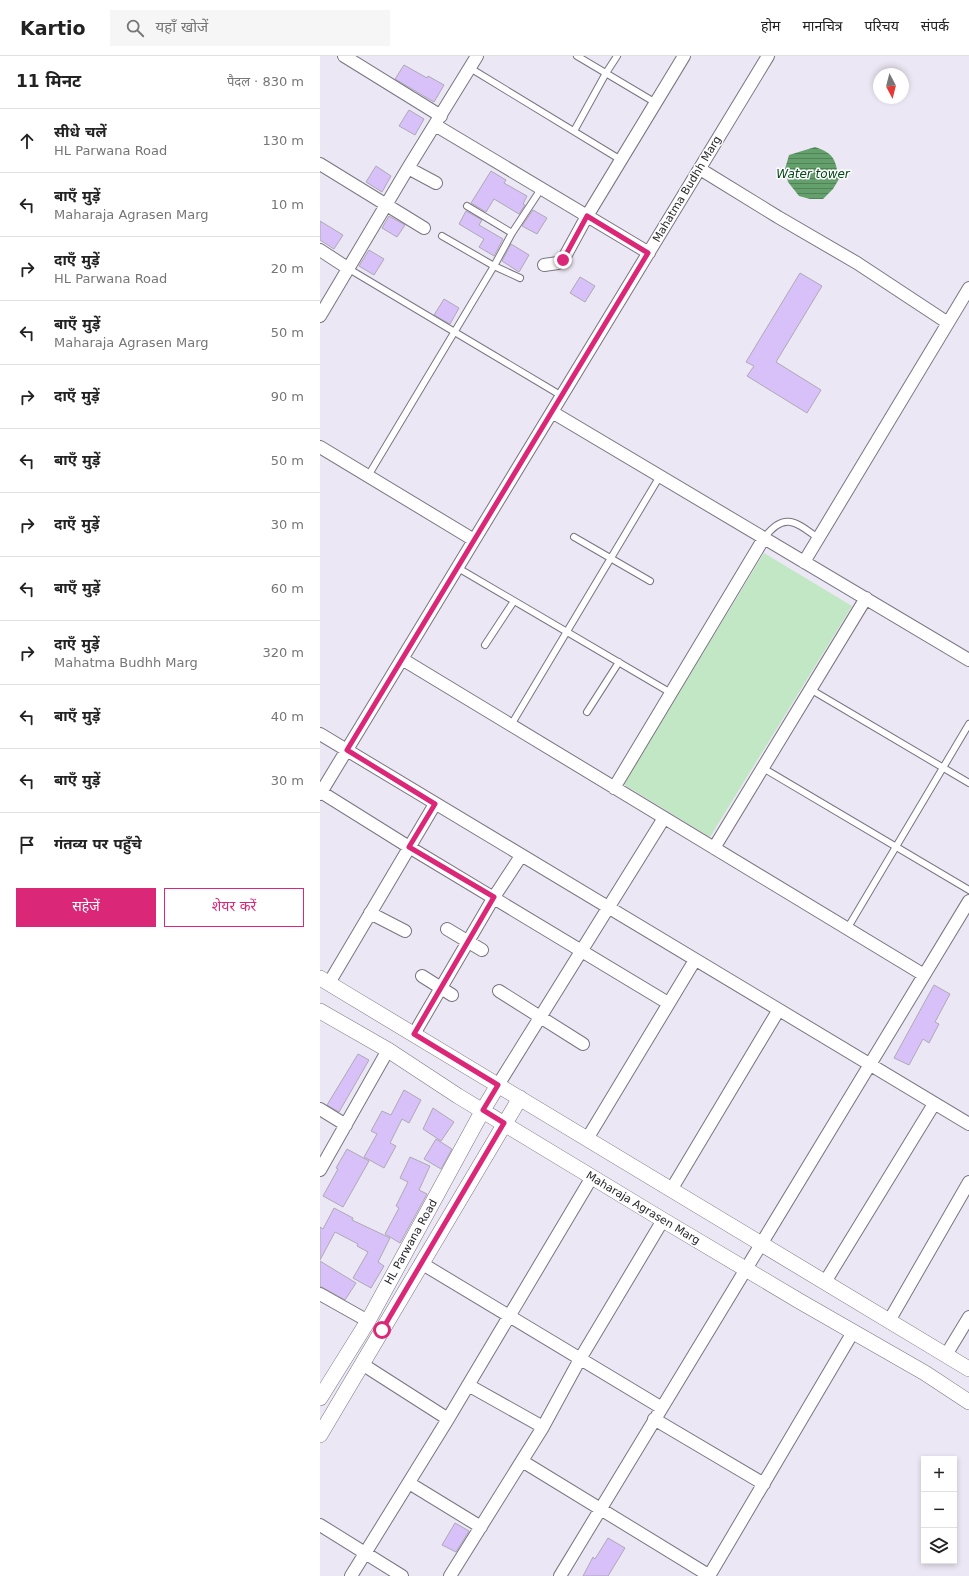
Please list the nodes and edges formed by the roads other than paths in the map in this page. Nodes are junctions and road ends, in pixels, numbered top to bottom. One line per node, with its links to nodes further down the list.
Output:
1 (344, 56): 7 (street)
2 (477, 56): 8 (street)
3 (577, 56): 9 (lane)
4 (617, 56): 9 (lane)
5 (684, 56): 10 (street)
6 (768, 56): 16 (street, Mahatma Budhh Marg)
7 (361, 60): 11 (street)
8 (470, 68): 11 (street); 12 (lane)
9 (606, 73): 10 (lane); 12 (lane)
10 (656, 103): 13 (street)
11 (438, 120): 15 (street); 18 (street)
12 (574, 131): 13 (lane)
13 (621, 160): 21 (street)
14 (320, 164): 19 (street)
15 (408, 168): 17 (street); 19 (street)
16 (700, 169): 26 (street, Mahatma Budhh Marg); 33 (street)
17 (436, 184)
18 (541, 189): 21 (street); 23 (lane)
19 (387, 204): 22 (street); 29 (street)
20 (467, 206): 23 (lane)
21 (587, 216): 26 (street); 27 (street)
22 (424, 228)
23 (512, 233): 28 (lane)
24 (442, 236): 28 (lane)
25 (320, 250): 29 (street)
26 (648, 253): 35 (street, Mahatma Budhh Marg)
27 (544, 265)
28 (494, 266): 30 (lane); 34 (lane)
29 (349, 269): 32 (street); 34 (lane)
30 (520, 278)
31 (969, 288): 33 (street)
32 (320, 316)
33 (948, 323): 42 (street)
34 (455, 332): 35 (lane); 38 (lane)
35 (562, 396): 36 (street, Mahatma Budhh Marg)
36 (552, 412): 39 (street); 43 (street, Mahatma Budhh Marg)
37 (320, 447): 38 (street)
38 (368, 476): 43 (street)
39 (660, 476): 41 (street); 44 (lane)
40 (574, 538): 44 (lane)
41 (764, 538): 42 (lane); 45 (street); 56 (street)
42 (818, 538): 45 (street)
43 (474, 540): 46 (street, Mahatma Budhh Marg)
44 (611, 558): 47 (lane); 50 (lane)
45 (804, 562): 48 (street)
46 (458, 568): 49 (lane); 52 (street, Mahatma Budhh Marg)
47 (650, 581)
48 (866, 598): 53 (street); 55 (street)
49 (514, 601): 50 (lane); 51 (lane)
50 (567, 632): 54 (lane); 59 (lane)
51 (485, 645)
52 (402, 659): 59 (street); 61 (street, Mahatma Budhh Marg)
53 (969, 660)
54 (619, 662): 56 (lane); 57 (lane)
55 (810, 689): 62 (street); 63 (lane)
56 (671, 693): 65 (street)
57 (587, 712)
58 (969, 724): 63 (lane)
59 (511, 725): 65 (street)
60 (320, 734): 61 (street)
61 (347, 750): 66 (street, Mahatma Budhh Marg); 67 (street)
62 (763, 768): 69 (lane); 71 (street)
63 (943, 768): 64 (lane); 69 (lane)
64 (969, 783)
65 (614, 788): 68 (street)
66 (321, 793): 70 (street)
67 (435, 804): 70 (street); 72 (street)
68 (664, 818): 71 (street); 76 (street)
69 (896, 846): 73 (lane); 79 (lane)
70 (409, 847): 74 (street); 77 (street)
71 (714, 848): 79 (street)
72 (522, 856): 74 (street); 76 (street)
73 (969, 890)
74 (494, 897): 81 (street); 83 (street)
75 (969, 900): 85 (street)
76 (608, 908): 83 (street); 84 (street)
77 (370, 913): 80 (street); 87 (street)
78 (447, 929): 81 (street)
79 (846, 929): 85 (street)
80 (405, 931)
81 (468, 941): 82 (street); 88 (street)
82 (482, 950)
83 (582, 950): 91 (street); 94 (street)
84 (695, 960): 91 (street); 93 (street)
85 (924, 975): 98 (street)
86 (422, 976): 88 (street)
87 (324, 981): 95 (street)
88 (441, 988): 90 (street); 95 (street)
89 (499, 991): 94 (street)
90 (452, 995)
91 (668, 1003): 107 (street)
92 (320, 1011): 97 (street, Maharaja Agrasen Marg)
93 (778, 1011): 98 (street); 111 (street)
94 (540, 1017): 96 (street); 99 (street)
95 (414, 1034): 99 (street)
96 (583, 1044)
97 (388, 1050): 103 (street, Maharaja Agrasen Marg); 106 (street)
98 (869, 1065): 101 (street); 113 (street)
99 (498, 1085): 100 (street); 103 (street, HL Parwana Road)
100 (520, 1098): 104 (street, HL Parwana Road); 107 (street)
101 (934, 1104): 105 (street); 116 (street)
102 (320, 1109): 106 (street)
103 (483, 1110): 104 (street, Maharaja Agrasen Marg); 120 (street, HL Parwana Road)
104 (504, 1123): 109 (street, Maharaja Agrasen Marg); 114 (street, HL Parwana Road)
105 (969, 1124)
106 (346, 1125): 108 (street)
107 (587, 1139): 111 (street)
108 (320, 1170)
109 (592, 1177): 112 (street, Maharaja Agrasen Marg); 118 (street)
110 (969, 1182): 121 (street)
111 (671, 1190): 113 (street)
112 (663, 1220): 115 (street, Maharaja Agrasen Marg); 124 (street)
113 (761, 1244): 115 (street); 116 (street)
114 (421, 1262): 118 (street); 125 (street, HL Parwana Road)
115 (745, 1269): 122 (street, Maharaja Agrasen Marg); 130 (street)
116 (825, 1282): 121 (street)
117 (320, 1294): 120 (street)
118 (508, 1316): 124 (street); 127 (street)
119 (969, 1317): 123 (street)
120 (368, 1321): 128 (street, HL Parwana Road)
121 (889, 1321): 123 (street)
122 (853, 1332): 129 (street, Maharaja Agrasen Marg); 137 (street)
123 (946, 1356): 126 (street)
124 (580, 1359): 130 (street); 133 (street)
125 (362, 1364): 131 (street); 134 (street, HL Parwana Road)
126 (969, 1370)
127 (468, 1385): 131 (street); 133 (street)
128 (322, 1391)
129 (969, 1402)
130 (662, 1408): 132 (street)
131 (448, 1419): 136 (street)
132 (654, 1419): 137 (street); 138 (street)
133 (543, 1427): 135 (street)
134 (320, 1435)
135 (522, 1461): 138 (street); 140 (street)
136 (409, 1482): 140 (street); 141 (street)
137 (764, 1484): 146 (street)
138 (601, 1509): 145 (street); 146 (street)
139 (320, 1525): 141 (street)
140 (481, 1527): 144 (street)
141 (365, 1554): 142 (street); 143 (street)
142 (351, 1576)
143 (402, 1576)
144 (450, 1576)
145 (560, 1576)
146 (709, 1576)

